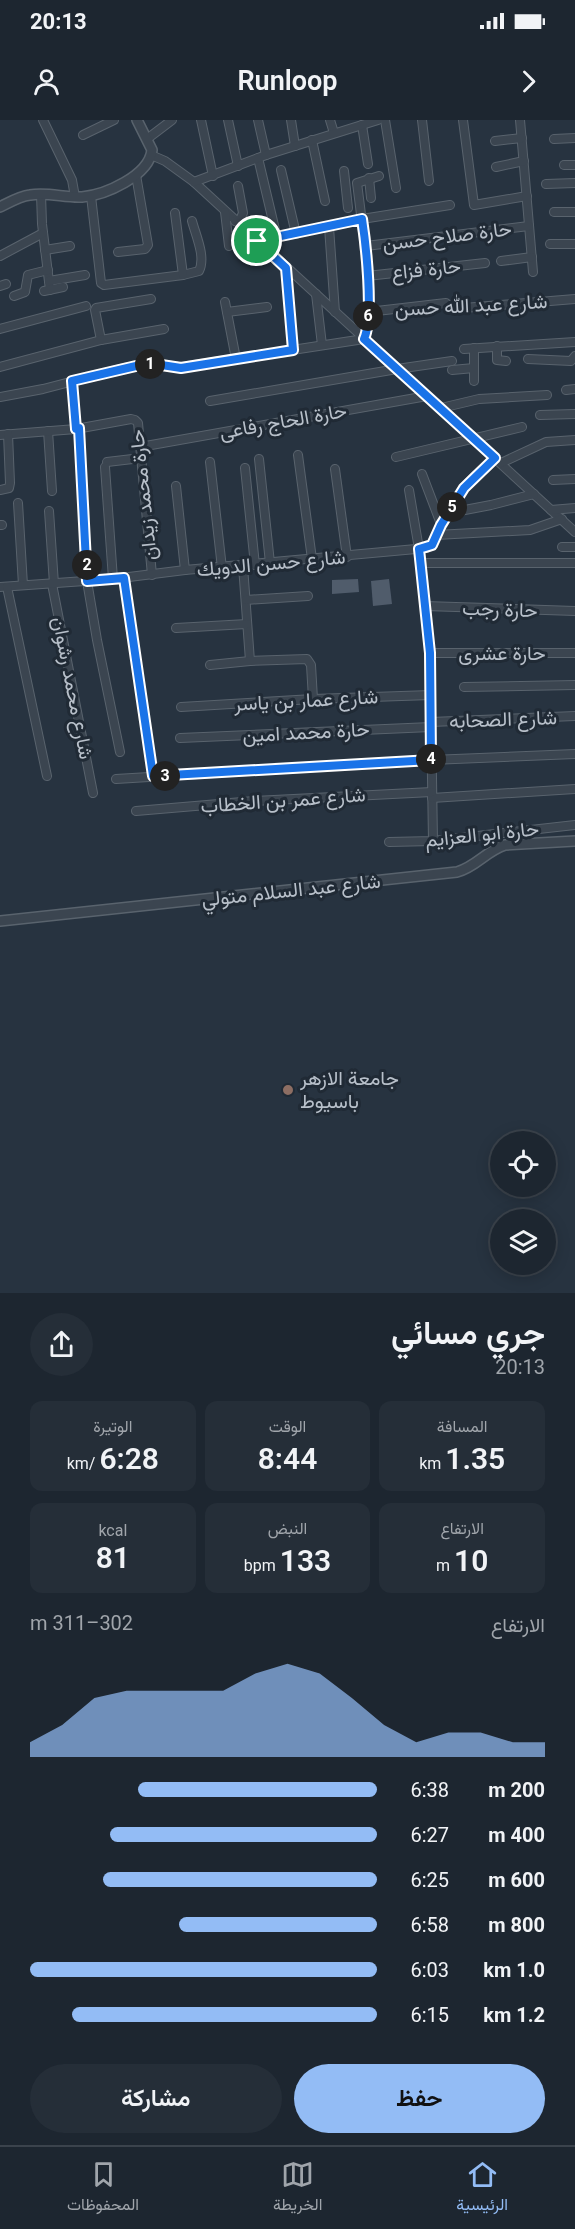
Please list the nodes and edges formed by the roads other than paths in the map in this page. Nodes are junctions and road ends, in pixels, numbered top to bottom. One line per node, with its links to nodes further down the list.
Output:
1 (43, 120): 51 (street)
2 (114, 120): 15 (street)
3 (137, 120): 19 (street)
4 (172, 120): 19 (street)
5 (201, 120): 37 (street)
6 (228, 120): 32 (street)
7 (258, 120): 27 (street)
8 (291, 120): 25 (street)
9 (330, 120): 17 (street)
10 (378, 120): 16 (street)
11 (385, 120): 47 (street)
12 (422, 120): 40 (street)
13 (463, 120): 50 (street)
14 (520, 120): 20 (street)
15 (96, 124): 18 (street)
16 (362, 125): 17 (street); 29 (street)
17 (334, 133): 23 (street)
18 (82, 135)
19 (147, 138): 26 (street)
20 (522, 138): 24 (street); 28 (street)
21 (575, 138): 22 (street)
22 (554, 139)
23 (312, 140): 25 (street); 53 (street)
24 (495, 141)
25 (295, 146): 27 (street)
26 (151, 155): 36 (street); 41 (street)
27 (262, 157): 32 (street); 68 (street)
28 (524, 161): 33 (street); 50 (street)
29 (368, 164)
30 (564, 165): 31 (street)
31 (575, 165)
32 (238, 166): 37 (street)
33 (496, 167)
34 (281, 170): 67 (street)
35 (344, 171): 46 (street)
36 (136, 175): 49 (street); 76 (street)
37 (213, 176): 41 (street)
38 (379, 176): 39 (street)
39 (369, 178): 44 (street); 52 (street)
40 (429, 181)
41 (194, 182): 57 (street)
42 (575, 183): 43 (street)
43 (546, 184)
44 (358, 185): 46 (street); 61 (street)
45 (238, 186): 63 (street)
46 (346, 187): 56 (street)
47 (396, 188)
48 (41, 194): 51 (street); 55 (street); 66 (street)
49 (91, 196): 51 (street); 84 (street)
50 (527, 196): 64 (street)
51 (75, 197)
52 (371, 198)
53 (325, 201)
54 (450, 205): 61 (street)
55 (0, 207)
56 (348, 208)
57 (225, 212): 63 (street); 73 (street)
58 (554, 212): 59 (street)
59 (575, 212)
60 (175, 213): 84 (street)
61 (362, 219): 65 (street); 74 (street)
62 (192, 221): 84 (street)
63 (235, 221): 69 (street)
64 (529, 226): 74 (street, حارة صلاح حسن); 78 (street)
65 (329, 227): 67 (street); 96 (street)
66 (43, 233): 75 (street); 77 (street)
67 (296, 234): 68 (street)
68 (277, 238): 69 (street)
69 (257, 241): 88 (street)
70 (550, 244): 71 (street)
71 (575, 244)
72 (70, 246): 75 (street)
73 (229, 246)
74 (366, 246): 85 (street)
75 (45, 250): 81 (street)
76 (118, 252)
77 (0, 255)
78 (532, 257): 79 (street); 82 (street)
79 (501, 261)
80 (486, 262): 85 (street, حارة فزاع)
81 (48, 270): 86 (street); 89 (street)
82 (533, 272)
83 (85, 275): 86 (street)
84 (183, 275)
85 (367, 276): 97 (street)
86 (49, 281): 87 (street)
87 (63, 287)
88 (316, 294): 96 (street); 103 (street)
89 (14, 296)
90 (151, 299): 101 (street)
91 (575, 299): 97 (street, شارع عبد الله حسن)
92 (225, 302): 95 (street)
93 (86, 306): 98 (street)
94 (267, 307): 95 (street)
95 (227, 312): 108 (street)
96 (335, 312): 100 (street)
97 (368, 312): 100 (street)
98 (0, 329)
99 (164, 329): 101 (street)
100 (364, 339): 103 (street); 114 (street)
101 (101, 340): 112 (street)
102 (575, 342): 104 (street)
103 (321, 345): 108 (street)
104 (497, 346): 105 (street); 111 (street)
105 (474, 348): 106 (street); 113 (street)
106 (465, 349)
107 (575, 356): 109 (street)
108 (236, 359): 121 (street)
109 (528, 359)
110 (452, 361): 114 (street)
111 (506, 361)
112 (0, 366)
113 (474, 368): 115 (street); 116 (street)
114 (397, 369): 120 (street); 122 (street)
115 (452, 370)
116 (474, 381)
117 (575, 389): 118 (street)
118 (566, 390)
119 (547, 395): 123 (street)
120 (427, 396): 123 (street); 132 (street, حارة الحاج رفاعى)
121 (0, 397)
122 (210, 401)
123 (441, 408): 130 (street)
124 (575, 414): 125 (street)
125 (540, 415)
126 (522, 427): 130 (street)
127 (78, 428): 128 (street); 132 (street, حارة محمد زيدان); 173 (street)
128 (48, 431): 129 (street); 147 (street)
129 (4, 435): 145 (street)
130 (476, 439): 134 (street); 137 (street)
131 (575, 440): 137 (street)
132 (140, 447): 135 (street, حارة محمد زيدان)
133 (298, 455): 162 (street)
134 (396, 457)
135 (141, 458): 170 (street, حارة محمد زيدان); 172 (street)
136 (260, 459): 163 (street)
137 (498, 460): 148 (street); 153 (street)
138 (210, 462): 168 (street)
139 (245, 468): 166 (street)
140 (335, 469): 161 (street)
141 (422, 474): 155 (street)
142 (575, 479): 143 (street)
143 (553, 480)
144 (176, 486): 169 (street)
145 (4, 489)
146 (409, 490): 160 (street)
147 (52, 491)
148 (534, 494): 151 (street); 153 (street)
149 (18, 503): 175 (street)
150 (575, 508): 151 (street)
151 (551, 510): 154 (street)
152 (49, 511): 174 (street, شارع محمد رشوان)
153 (448, 513): 155 (street)
154 (562, 519): 156 (street); 157 (street)
155 (441, 525): 157 (street)
156 (575, 532)
157 (436, 535): 160 (street)
158 (575, 547): 159 (street)
159 (562, 548)
160 (419, 549): 161 (street, شارع حسن الدويك); 164 (street)
161 (347, 557): 162 (street, شارع حسن الدويك)
162 (312, 559): 163 (street, شارع حسن الدويك)
163 (270, 563): 166 (street, شارع حسن الدويك)
164 (421, 563): 165 (street); 179 (street)
165 (575, 563)
166 (255, 565): 167 (street, شارع حسن الدويك)
167 (243, 566): 168 (street, شارع حسن الدويك); 178 (street)
168 (222, 568): 169 (street, شارع حسن الدويك)
169 (185, 570): 170 (street, شارع حسن الدويك)
170 (152, 575): 171 (street, شارع حسن الدويك)
171 (124, 578): 172 (street, شارع حسن الدويك); 199 (street)
172 (113, 579): 173 (street, شارع حسن الدويك)
173 (87, 581): 174 (street, شارع حسن الدويك); 195 (street)
174 (53, 584): 175 (street, شارع حسن الدويك); 202 (street, شارع محمد رشوان)
175 (23, 585): 176 (street, شارع حسن الدويك)
176 (4, 587): 198 (street)
177 (308, 596): 178 (street)
178 (246, 600): 181 (street)
179 (425, 606): 180 (street, حارة رجب); 183 (street)
180 (575, 611)
181 (247, 624): 182 (street); 185 (street)
182 (176, 628)
183 (430, 653): 184 (street, حارة عشرى); 189 (street)
184 (575, 653)
185 (250, 660): 186 (street); 190 (street)
186 (210, 665)
187 (575, 685): 188 (street)
188 (464, 687)
189 (431, 695): 190 (street, شارع عمار بن ياسر); 193 (street)
190 (313, 699): 191 (street, شارع عمار بن ياسر)
191 (181, 707)
192 (575, 716): 193 (street, شارع الصحابه)
193 (431, 724): 194 (street, حارة محمد امين); 197 (street)
194 (180, 738)
195 (120, 752)
196 (575, 754): 197 (street)
197 (431, 760): 199 (street); 203 (street)
198 (46, 776)
199 (153, 776): 200 (street)
200 (116, 779)
201 (575, 789): 203 (street, شارع عمر بن الخطاب)
202 (93, 793)
203 (432, 795): 204 (street, شارع عمر بن الخطاب); 206 (street)
204 (136, 811)
205 (575, 825): 206 (street, حارة ابو العزايم)
206 (433, 841): 207 (street, حارة ابو العزايم)
207 (389, 842)
208 (575, 842): 209 (street, شارع عبد السلام متولي)
209 (0, 921)

